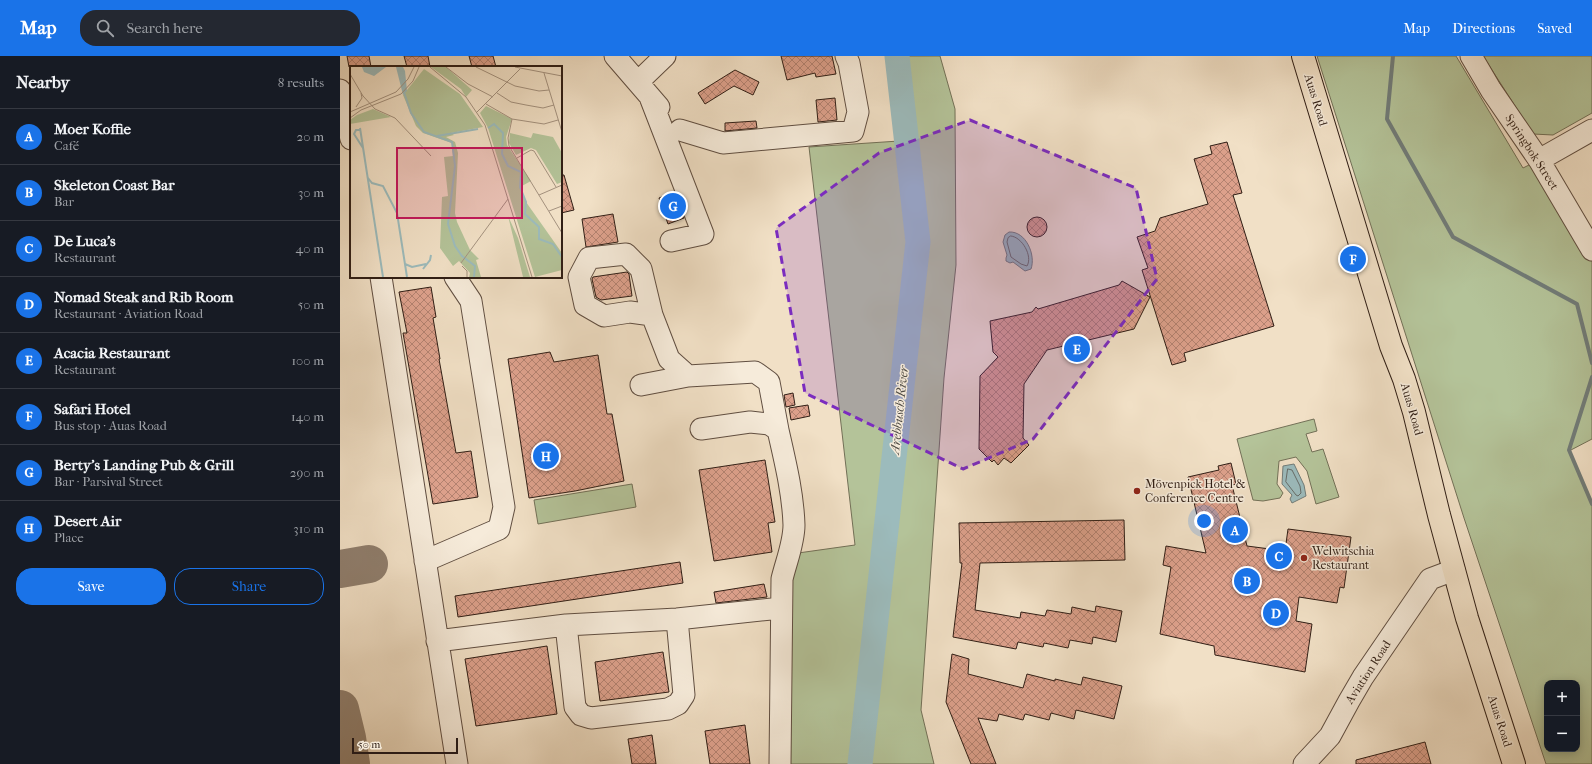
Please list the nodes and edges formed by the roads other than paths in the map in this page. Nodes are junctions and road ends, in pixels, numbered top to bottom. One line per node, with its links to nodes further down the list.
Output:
1 (615, 56): 7 (street)
2 (665, 56): 7 (street)
3 (846, 56): 7 (street)
4 (1303, 56): 21 (main road, Auas Road)
5 (1471, 56): 10 (street, Springbok Street)
6 (340, 90): 9 (street)
7 (644, 90): 11 (street)
8 (1592, 130): 10 (street)
9 (350, 135)
10 (1539, 160): 12 (street, Springbok Street)
11 (671, 241)
12 (1592, 250)
13 (381, 278): 20 (street)
14 (456, 278): 20 (street)
15 (652, 315): 16 (street)
16 (688, 376): 17 (street); 19 (street)
17 (641, 384)
18 (701, 428): 19 (street)
19 (778, 430): 22 (street)
20 (425, 561): 25 (street)
21 (1454, 570): 28 (street, Aviation Road); 29 (main road, Auas Road)
22 (782, 608): 23 (street); 27 (street)
23 (678, 619): 24 (street); 24 (street)
24 (566, 625): 25 (street)
25 (437, 641): 26 (street)
26 (457, 764)
27 (780, 764)
28 (1304, 764)
29 (1514, 764)

